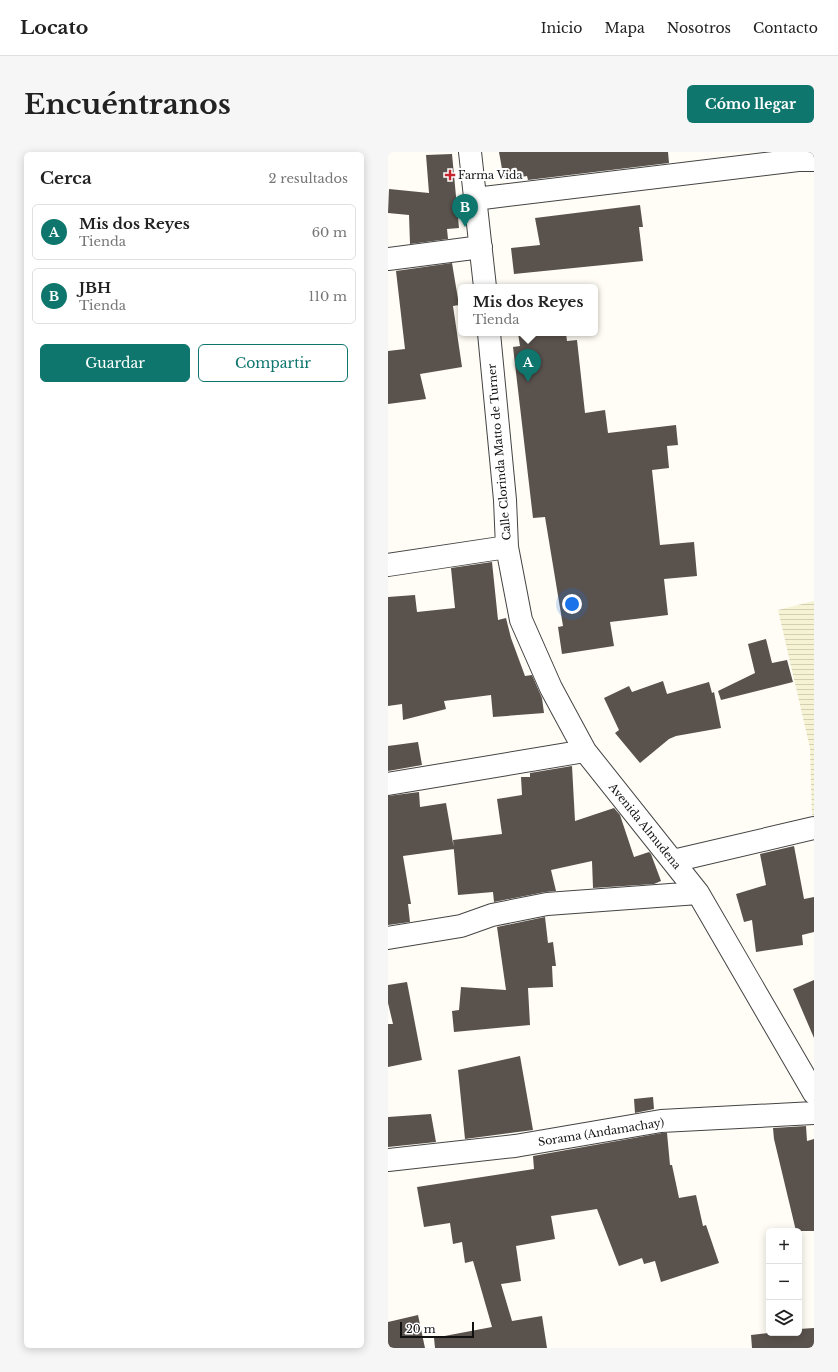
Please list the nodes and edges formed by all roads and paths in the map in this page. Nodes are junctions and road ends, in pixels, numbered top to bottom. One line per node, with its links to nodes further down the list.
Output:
1 (470, 152): 3 (street)
2 (806, 160): 3 (street)
3 (475, 199): 4 (street)
4 (481, 247): 5 (street); 6 (street)
5 (388, 259)
6 (485, 284)
7 (489, 336): 8 (street, Calle Clorinda Matto de Turner)
8 (507, 547): 9 (street, Calle Clorinda Matto de Turner); 10 (street, Avenida Almudena)
9 (388, 565)
10 (585, 751): 11 (street); 13 (street, Avenida Almudena)
11 (388, 784)
12 (814, 828): 13 (street)
13 (673, 861): 14 (street, Avenida Almudena)
14 (698, 893): 15 (street); 16 (street, Avenida Almudena)
15 (388, 938)
16 (814, 1093)
17 (814, 1113): 18 (street, Sorama (Andamachay))
18 (388, 1160)

